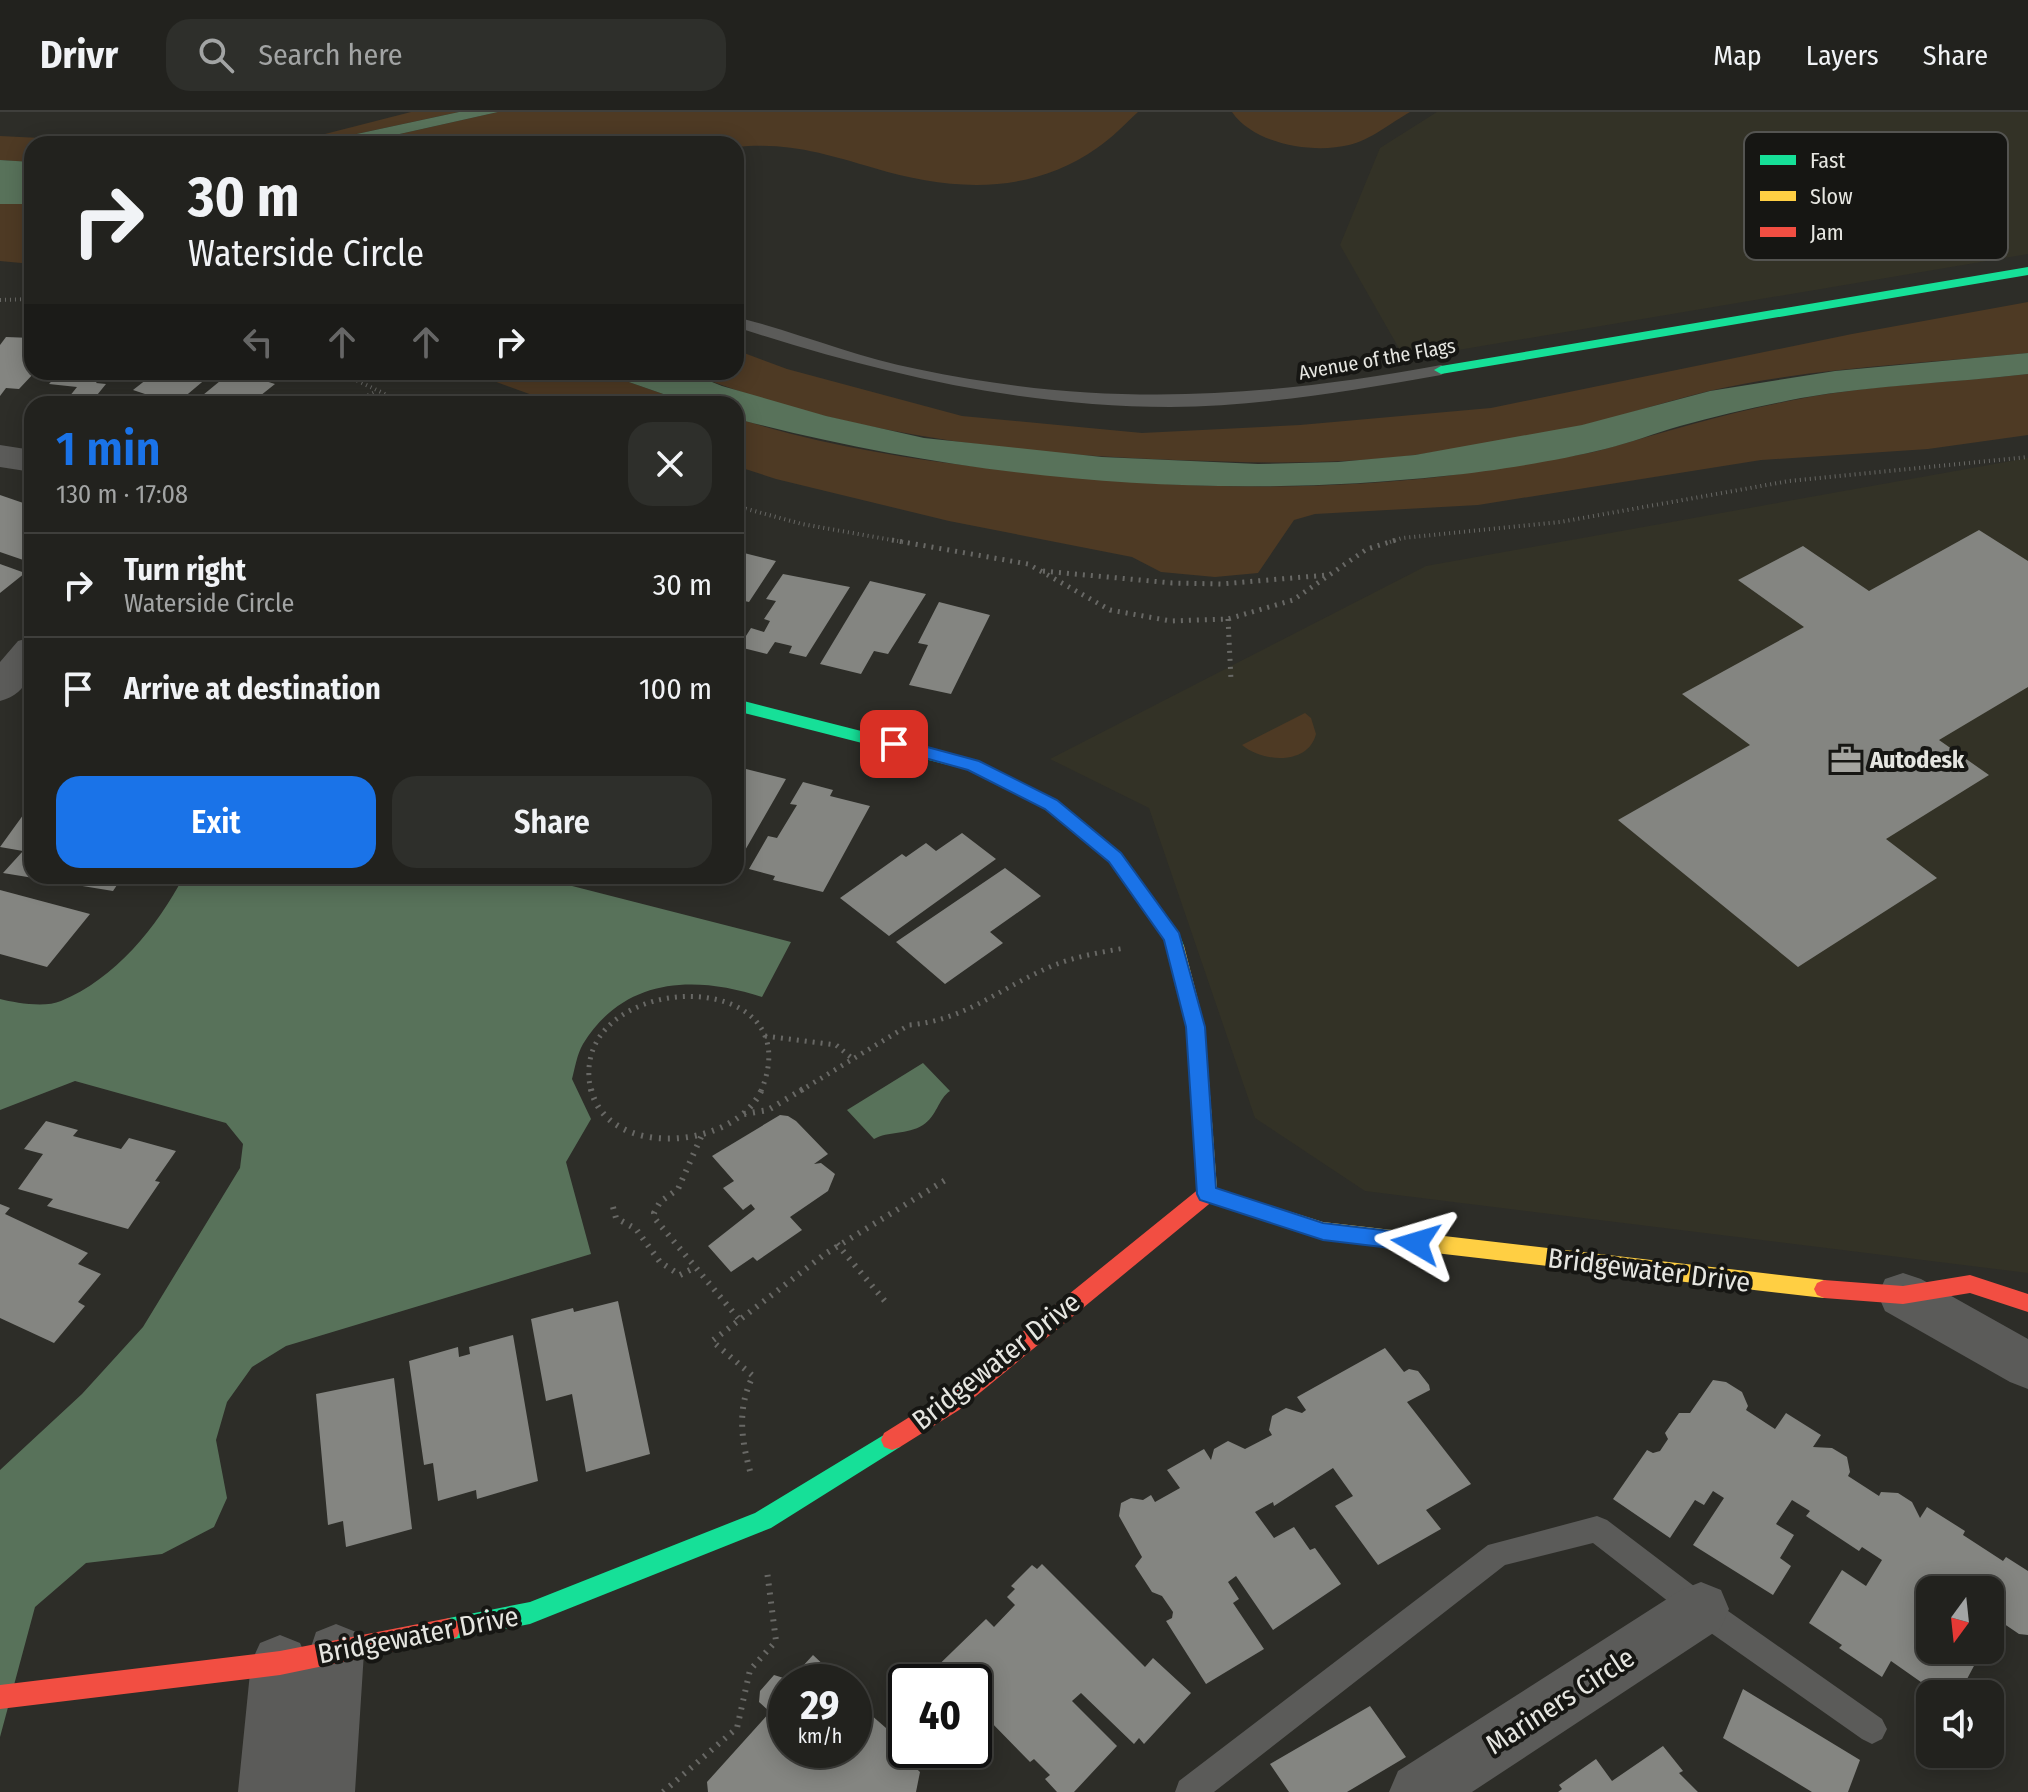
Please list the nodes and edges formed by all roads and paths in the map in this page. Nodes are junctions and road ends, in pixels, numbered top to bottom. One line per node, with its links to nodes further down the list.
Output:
1 (2028, 271): 5 (street, Avenue of the Flags)
2 (24, 299): 3 (path)
3 (0, 300)
4 (744, 325): 5 (lane, Avenue of the Flags)
5 (1441, 370)
6 (354, 380): 7 (path)
7 (376, 392): 8 (path); 9 (path)
8 (367, 396)
9 (386, 396)
10 (0, 456): 12 (street)
11 (2028, 457): 15 (path)
12 (24, 460)
13 (744, 508): 14 (path)
14 (1040, 570): 15 (path); 16 (path)
15 (1329, 575): 16 (path)
16 (1228, 619): 18 (path)
17 (24, 660): 19 (street)
18 (1231, 680)
19 (0, 688)
20 (744, 707): 21 (street)
21 (1173, 938): 23 (path); 27 (street)
22 (765, 1036): 23 (path); 24 (path); 25 (path)
23 (853, 1059): 24 (path)
24 (743, 1114): 25 (path)
25 (701, 1136): 30 (path)
26 (947, 1179): 29 (path)
27 (1207, 1194): 31 (street, Bridgewater Drive); 36 (street, Bridgewater Drive)
28 (613, 1207): 30 (path)
29 (837, 1244): 33 (path); 34 (path)
30 (696, 1267): 34 (path)
31 (1903, 1295): 32 (street, Bridgewater Drive); 35 (street, Bridgewater Drive)
32 (2028, 1303)
33 (889, 1306)
34 (738, 1318): 36 (path)
35 (2028, 1366)
36 (763, 1521): 38 (street, Bridgewater Drive); 44 (path)
37 (1701, 1609): 41 (lane); 45 (lane); 46 (street, Mariners Circle)
38 (336, 1652): 39 (street, Bridgewater Drive); 43 (street)
39 (280, 1663): 40 (street, Bridgewater Drive); 42 (street)
40 (0, 1697)
41 (1872, 1729)
42 (268, 1792)
43 (325, 1792)
44 (663, 1792)
45 (1190, 1792)
46 (1419, 1792)

